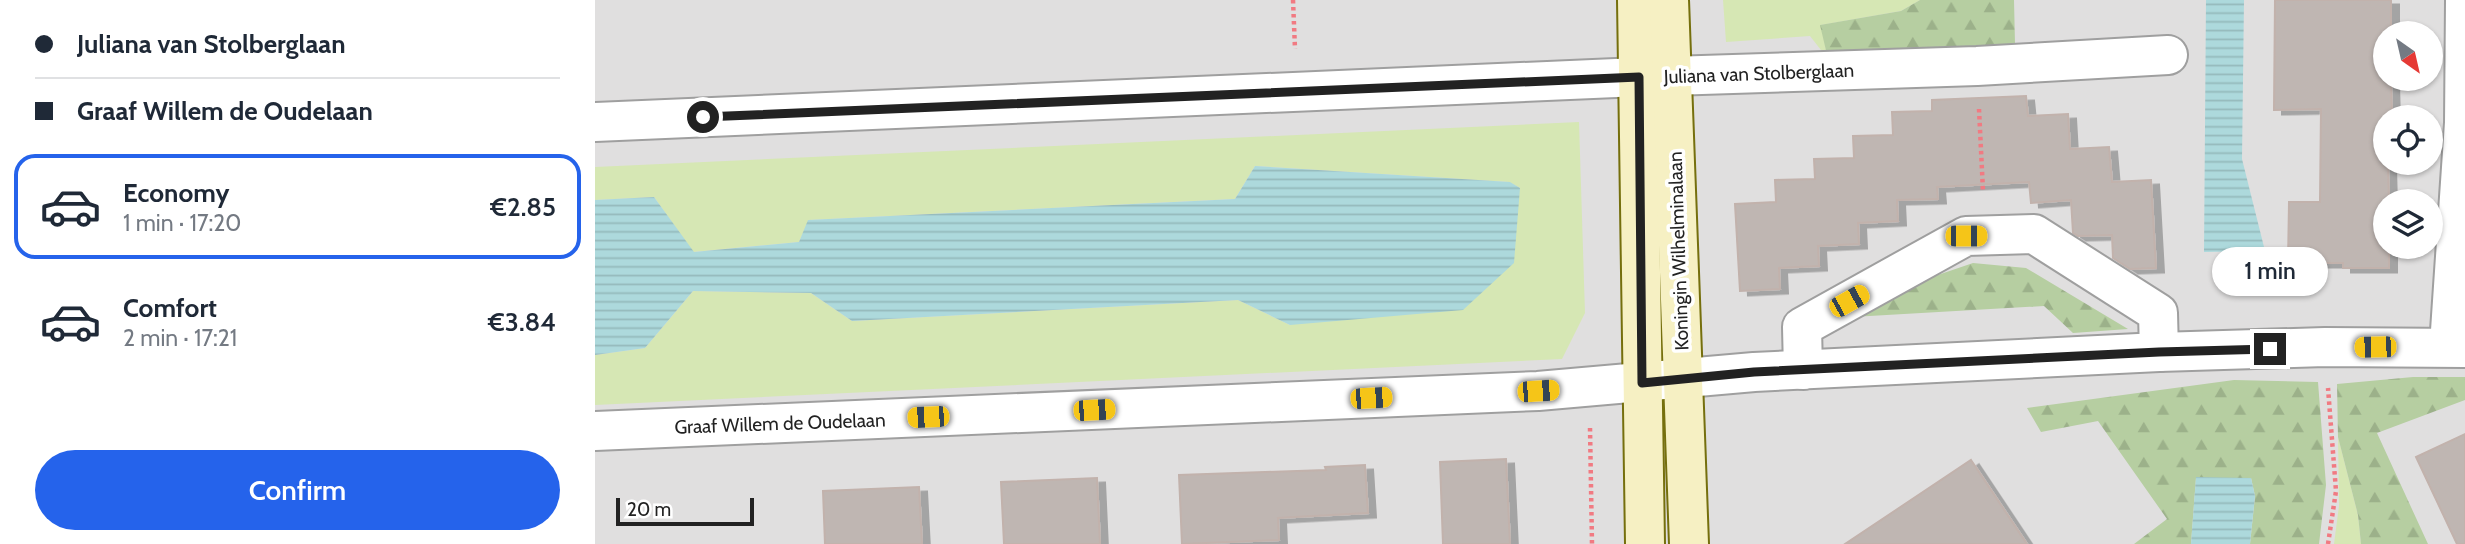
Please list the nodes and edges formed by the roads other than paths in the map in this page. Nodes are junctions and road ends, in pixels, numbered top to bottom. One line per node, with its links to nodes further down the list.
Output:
1 (1637, 0): 5 (main road, Koningin Wilhelminalaan)
2 (1669, 0): 5 (main road, Koningin Wilhelminalaan)
3 (2465, 1): 7 (street)
4 (2168, 55): 5 (street, Juliana van Stolberglaan)
5 (1656, 77): 6 (street, Juliana van Stolberglaan); 10 (main road, Koningin Wilhelminalaan); 11 (main road, Koningin Wilhelminalaan)
6 (595, 122)
7 (2457, 347): 8 (street, Graaf Willem de Oudelaan)
8 (2159, 352): 9 (street, Graaf Willem de Oudelaan); 9 (street)
9 (1803, 370): 10 (street, Graaf Willem de Oudelaan)
10 (1682, 379): 11 (street, Graaf Willem de Oudelaan); 14 (main road, Koningin Wilhelminalaan)
11 (1642, 383): 12 (street, Graaf Willem de Oudelaan); 13 (main road, Koningin Wilhelminalaan)
12 (595, 431)
13 (1645, 544)
14 (1689, 544)

